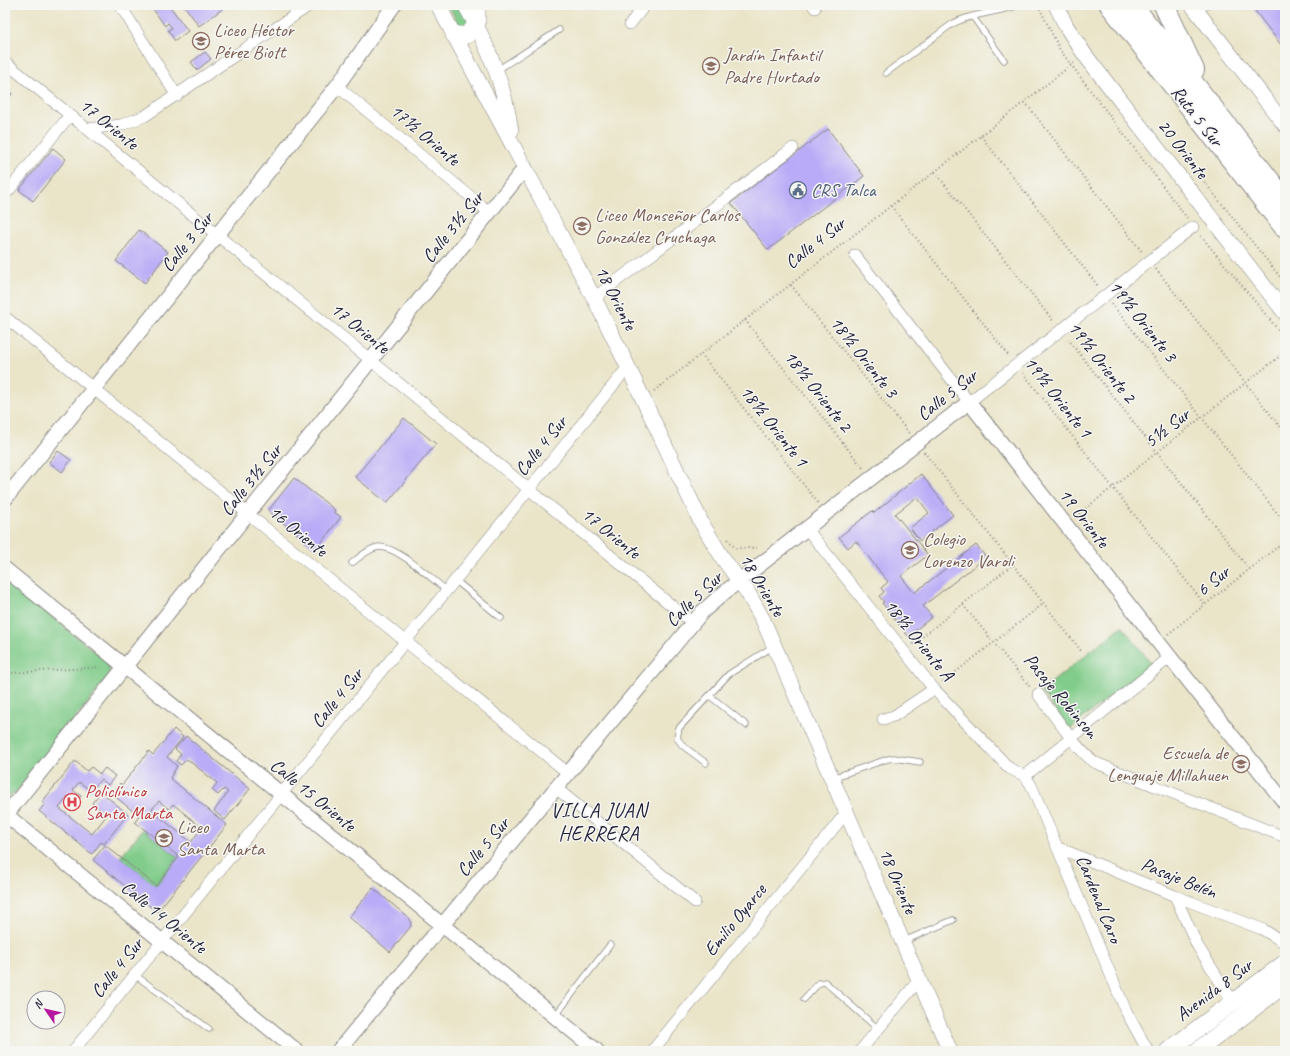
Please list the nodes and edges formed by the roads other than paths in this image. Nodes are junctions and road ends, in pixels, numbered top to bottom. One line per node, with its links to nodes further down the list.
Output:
1 (120, 5): 27 (street)
2 (310, 5): 27 (street)
3 (394, 5): 26 (street, Calle 3 Sur)
4 (438, 5): 20 (main road, 18 Oriente)
5 (465, 5): 18 (main road, 18 Oriente)
6 (477, 5): 18 (main road)
7 (485, 5): 18 (street)
8 (645, 5): 17 (street)
9 (1019, 5): 16 (lane)
10 (1056, 5): 43 (main road, 20 Oriente)
11 (1097, 5): 21 (highway)
12 (1110, 5): 21 (highway, Ruta 5 Sur)
13 (1132, 5): 28 (highway, Ruta 5 Sur)
14 (1164, 5): 28 (highway)
15 (1199, 8): 30 (main road)
16 (973, 17): 22 (lane); 25 (lane)
17 (630, 24)
18 (479, 29): 20 (main road); 24 (main road, 18 Oriente)
19 (559, 30): 24 (lane)
20 (454, 35): 33 (main road, 18 Oriente)
21 (1144, 49): 39 (highway, Ruta 5 Sur)
22 (1004, 60)
23 (5, 62): 29 (street, 17 Oriente)
24 (496, 71): 33 (main road, 18 Oriente)
25 (886, 72)
26 (337, 86): 37 (street, 17½ Oriente); 40 (street, Calle 3 Sur)
27 (177, 96): 31 (street)
28 (1218, 114): 36 (highway, Ruta 5 Sur)
29 (70, 115): 31 (street, 17 Oriente); 35 (street)
30 (1284, 122)
31 (87, 129): 40 (street, 17 Oriente)
32 (793, 148): 42 (street)
33 (516, 151): 34 (main road, 18 Oriente)
34 (525, 168): 37 (street, Calle 3½ Sur); 42 (main road, 18 Oriente)
35 (5, 195)
36 (1285, 200)
37 (489, 212): 45 (street, Calle 3½ Sur)
38 (1193, 227): 48 (street, Calle 5 Sur)
39 (1285, 228)
40 (217, 235): 45 (street, 17 Oriente); 47 (street, Calle 3 Sur)
41 (855, 255): 48 (street, 19 Oriente)
42 (594, 298): 46 (main road, 18 Oriente)
43 (1285, 313)
44 (5, 317): 47 (street, 16 Oriente)
45 (371, 360): 49 (street, 17 Oriente); 51 (street, Calle 3½ Sur)
46 (628, 367): 49 (street, Calle 4 Sur); 56 (main road, 18 Oriente)
47 (94, 389): 50 (street, Calle 3 Sur); 51 (street, 16 Oriente)
48 (969, 402): 52 (street, Calle 5 Sur); 62 (street, 19 Oriente)
49 (529, 489): 55 (street, Calle 4 Sur); 59 (street, 17 Oriente)
50 (5, 499)
51 (248, 514): 60 (street, 16 Oriente); 63 (street, Calle 3½ Sur)
52 (807, 529): 56 (street, Calle 5 Sur); 64 (street, 18½ Oriente A)
53 (352, 563): 57 (lane)
54 (5, 569): 63 (street, Calle 15 Oriente)
55 (455, 580): 57 (street, Calle 4 Sur); 58 (lane)
56 (740, 581): 59 (street, Calle 5 Sur); 61 (main road, 18 Oriente)
57 (447, 591): 60 (street, Calle 4 Sur)
58 (501, 618)
59 (693, 623): 72 (street, Calle 5 Sur)
60 (405, 642): 72 (street, 16 Oriente); 76 (street, Calle 4 Sur)
61 (774, 646): 66 (lane); 74 (main road, 18 Oriente)
62 (1170, 657): 69 (street); 77 (street, 19 Oriente)
63 (126, 667): 76 (street, Calle 15 Oriente); 79 (street, Calle 3½ Sur)
64 (934, 689): 67 (street); 73 (street, 18½ Oriente A)
65 (1038, 694): 69 (street, Pasaje Robinson)
66 (710, 696): 68 (lane); 71 (lane)
67 (883, 719)
68 (746, 725)
69 (1072, 737): 73 (street); 80 (street, Pasaje Robinson)
70 (920, 762): 74 (lane)
71 (706, 763)
72 (568, 773): 75 (street, Calle 5 Sur)
73 (1025, 776): 81 (street, Cardenal Caro)
74 (831, 778): 78 (main road, 18 Oriente)
75 (556, 788): 83 (street); 85 (street, Calle 5 Sur)
76 (281, 794): 85 (street, Calle 15 Oriente); 86 (street, Calle 4 Sur)
77 (1285, 803)
78 (846, 813): 87 (main road, 18 Oriente); 103 (street, Emilio Oyarce)
79 (5, 815): 86 (street, Calle 14 Oriente)
80 (1285, 837)
81 (1059, 848): 82 (street, Pasaje Belén); 106 (street, Cardenal Caro)
82 (1175, 896): 88 (street, Pasaje Belén); 95 (street)
83 (695, 902)
84 (953, 920): 87 (lane)
85 (443, 925): 96 (street, Calle 15 Oriente); 101 (street, Calle 5 Sur)
86 (163, 940): 91 (street, Calle 4 Sur); 100 (street, Calle 14 Oriente)
87 (902, 943): 92 (main road, 18 Oriente)
88 (1285, 943)
89 (610, 945): 96 (lane)
90 (1285, 963): 95 (main road, Avenida 8 Sur)
91 (135, 975): 97 (lane); 99 (street, Calle 4 Sur)
92 (919, 980): 98 (street); 105 (main road, 18 Oriente)
93 (1284, 988): 108 (main road, Avenida 8 Sur)
94 (804, 999): 98 (lane)
95 (1233, 1002): 107 (main road, Avenida 8 Sur)
96 (554, 1016): 102 (street, Calle 15 Oriente)
97 (209, 1029)
98 (878, 1029): 104 (street)
99 (73, 1051)
100 (297, 1051)
101 (338, 1051)
102 (597, 1051)
103 (652, 1051)
104 (860, 1051)
105 (950, 1051)
106 (1148, 1051)
107 (1168, 1051)
108 (1197, 1051)

